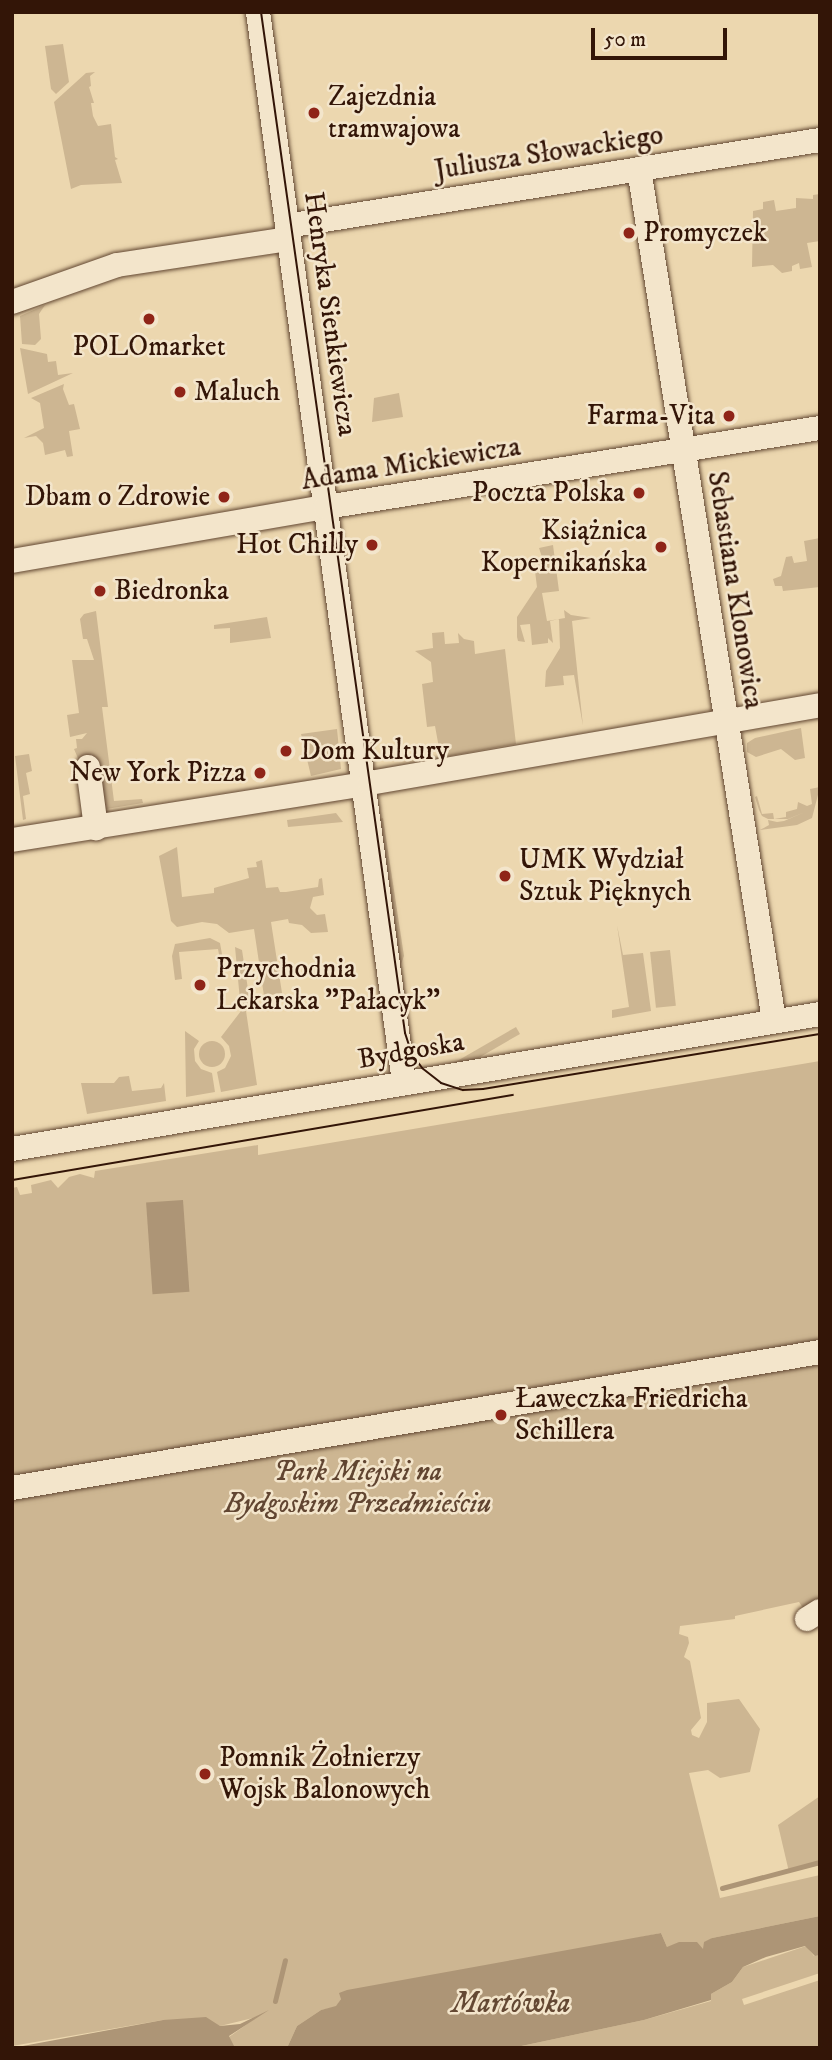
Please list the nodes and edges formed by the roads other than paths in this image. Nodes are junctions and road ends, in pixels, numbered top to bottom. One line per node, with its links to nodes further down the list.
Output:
1 (258, 12): 4 (street, Henryka Sienkiewicza)
2 (820, 140): 3 (street, Juliusza Słowackiego)
3 (639, 169): 4 (street, Juliusza Słowackiego); 7 (street, Sebastiana Klonowica)
4 (288, 232): 5 (street, Juliusza Słowackiego); 8 (street, Henryka Sienkiewicza)
5 (12, 302)
6 (820, 428): 7 (street, Adama Mickiewicza)
7 (684, 449): 8 (street, Adama Mickiewicza); 11 (street, Sebastiana Klonowica)
8 (326, 507): 9 (street, Adama Mickiewicza); 13 (street, Henryka Sienkiewicza)
9 (12, 561)
10 (820, 705): 11 (street)
11 (725, 722): 13 (street); 17 (street, Sebastiana Klonowica)
12 (88, 767): 14 (street)
13 (364, 784): 14 (street); 18 (street, Henryka Sienkiewicza)
14 (96, 828): 15 (street)
15 (12, 840)
16 (820, 1014): 17 (street, Bydgoska)
17 (774, 1020): 18 (street, Bydgoska)
18 (404, 1083): 19 (street, Bydgoska)
19 (12, 1149)
20 (820, 1352): 21 (street)
21 (12, 1488)

